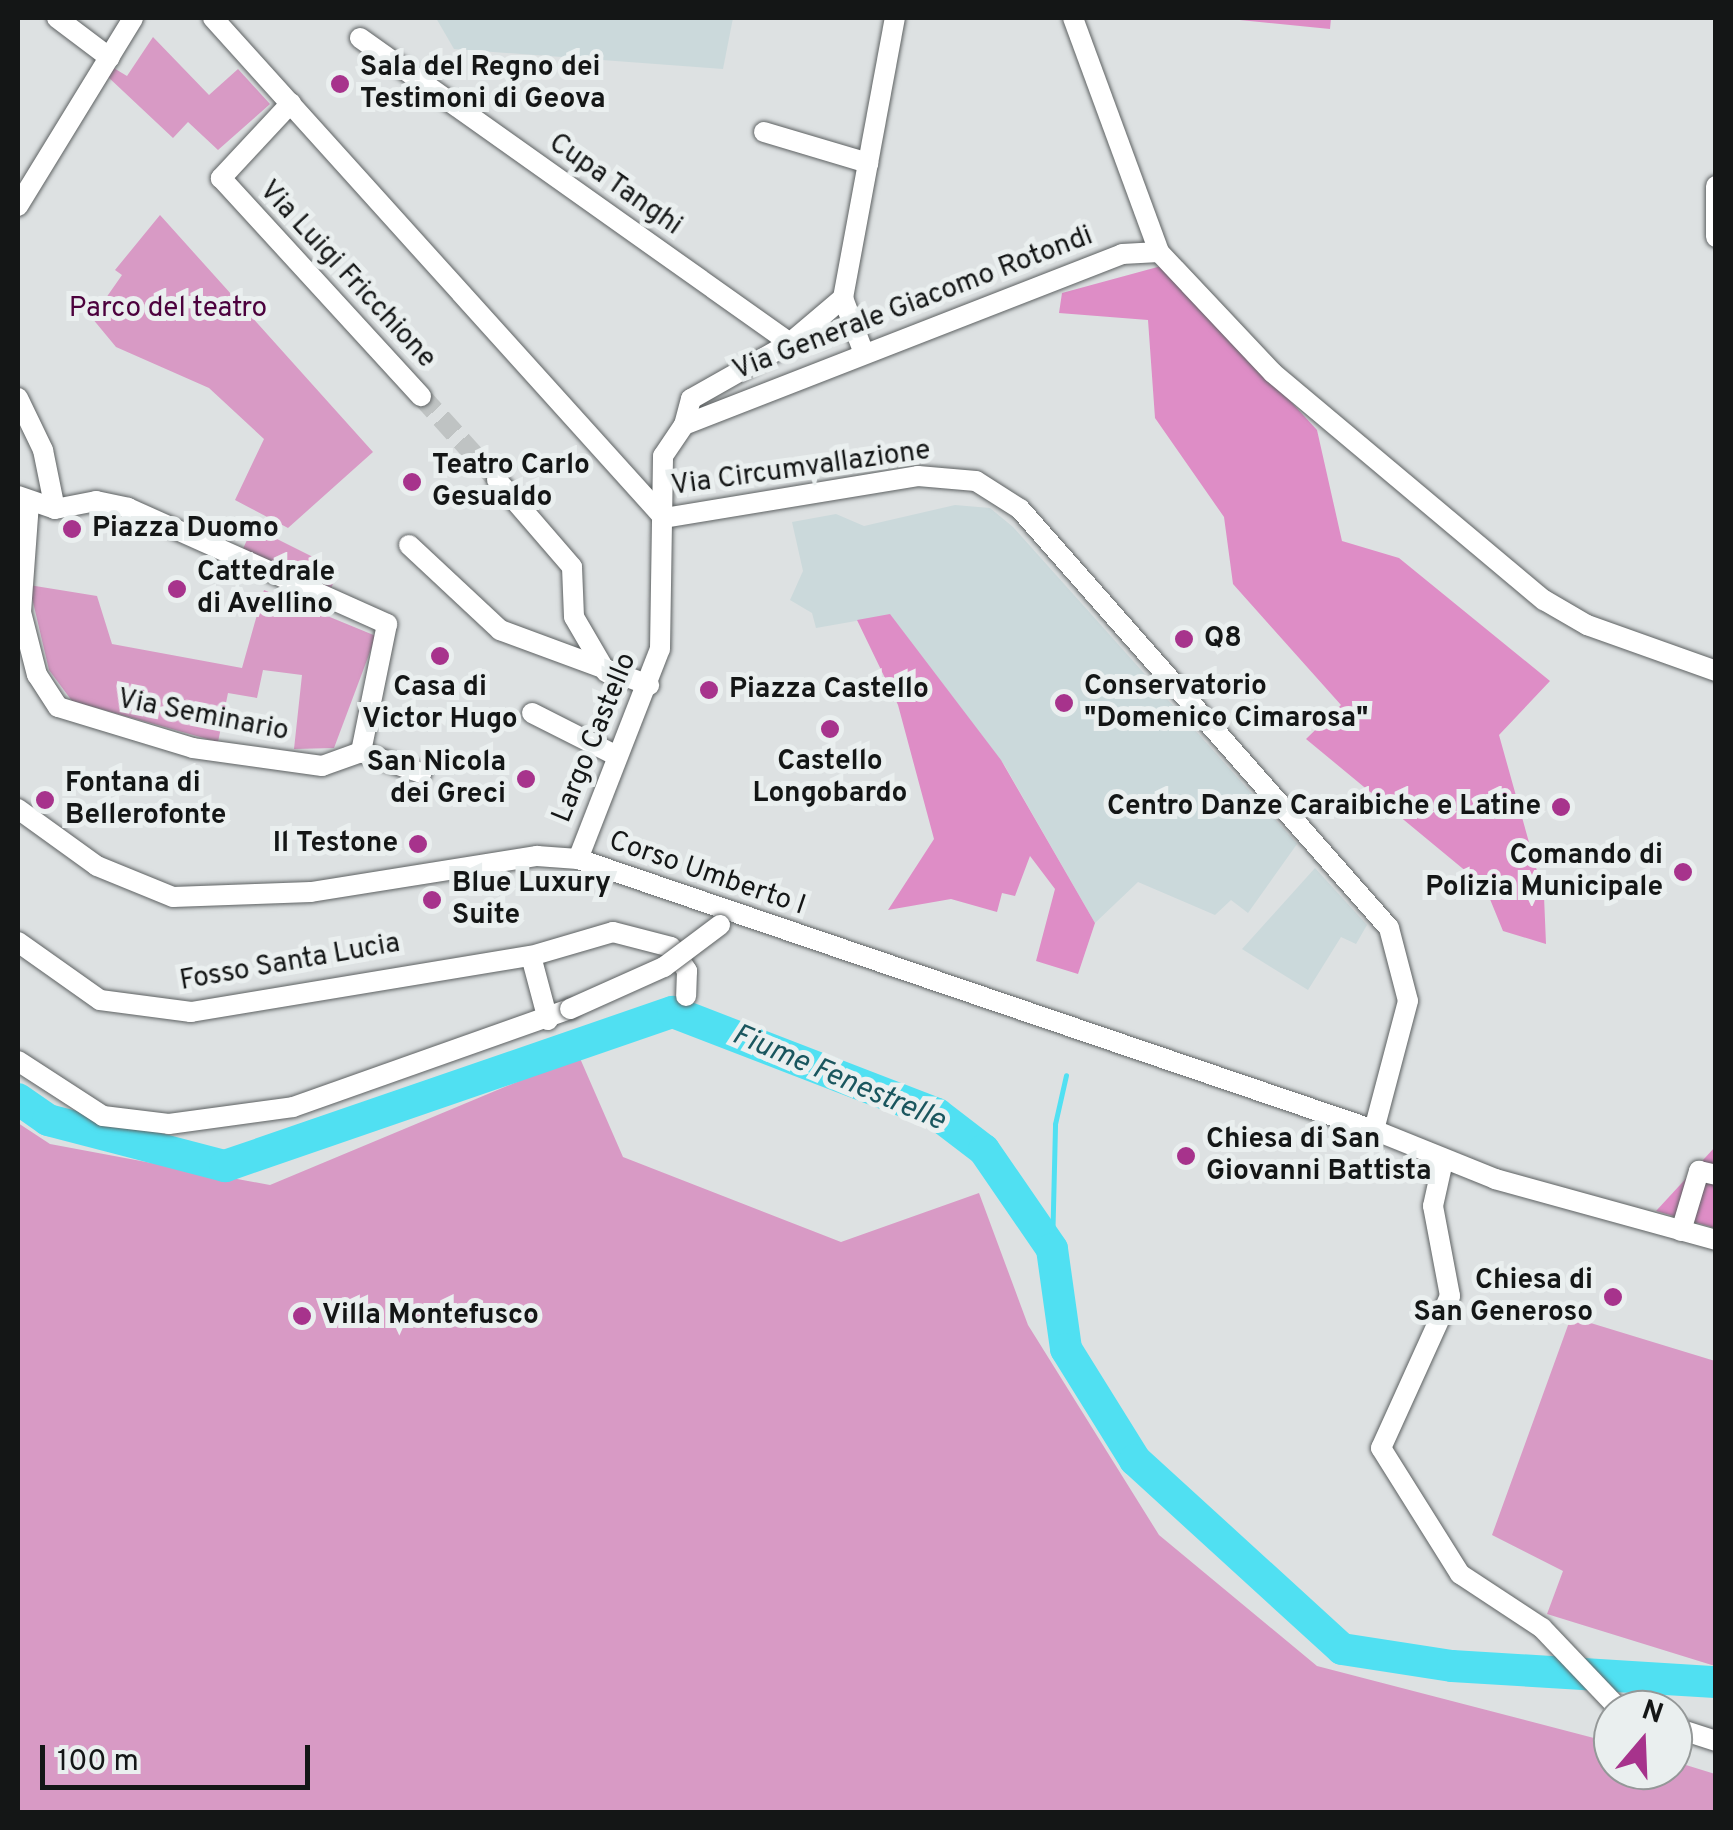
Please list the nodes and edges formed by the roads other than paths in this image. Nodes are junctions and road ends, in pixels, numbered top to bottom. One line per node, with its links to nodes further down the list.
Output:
1 (56, 18): 7 (street)
2 (133, 18): 7 (street)
3 (213, 18): 8 (street, Via Circumvallazione)
4 (895, 18): 10 (street)
5 (1073, 18): 14 (street)
6 (360, 38): 16 (street, Cupa Tanghi)
7 (110, 58): 12 (street)
8 (291, 103): 18 (street, Via Luigi Fricchione); 24 (street, Via Circumvallazione)
9 (764, 132): 10 (street)
10 (868, 163): 15 (street)
11 (1716, 186): 13 (street)
12 (18, 206)
13 (1716, 237)
14 (1159, 252): 17 (street, Via Generale Giacomo Rotondi); 26 (street)
15 (843, 298): 16 (street); 17 (street)
16 (790, 343): 20 (street)
17 (864, 351): 20 (street, Via Generale Giacomo Rotondi)
18 (421, 396)
19 (18, 398): 23 (street)
20 (684, 425): 24 (street)
21 (497, 480): 27 (street)
22 (23, 499): 23 (street); 30 (street, Via Seminario)
23 (55, 509): 30 (street)
24 (664, 518): 28 (street, Largo Castello); 41 (street, Via Circumvallazione)
25 (409, 545): 27 (street)
26 (1716, 670)
27 (606, 672): 28 (street)
28 (649, 685): 31 (street, Largo Castello)
29 (532, 713): 31 (street)
30 (362, 752): 32 (street)
31 (618, 756): 34 (street, Largo Castello)
32 (421, 773)
33 (18, 809): 34 (street, Corso Umberto I)
34 (578, 859): 35 (street, Corso Umberto I)
35 (726, 918): 39 (street, bridge); 41 (street, Corso Umberto I)
36 (18, 942): 37 (street, Fosso Santa Lucia)
37 (531, 956): 38 (street, Fosso Santa Lucia); 39 (street)
38 (686, 996)
39 (548, 1020): 40 (street)
40 (18, 1061)
41 (1374, 1130): 42 (street, Corso Umberto I)
42 (1443, 1161): 44 (street, Corso Umberto I); 46 (street)
43 (1716, 1175): 44 (street)
44 (1681, 1231): 45 (street, Corso Umberto I)
45 (1716, 1240)
46 (1600, 1690)

